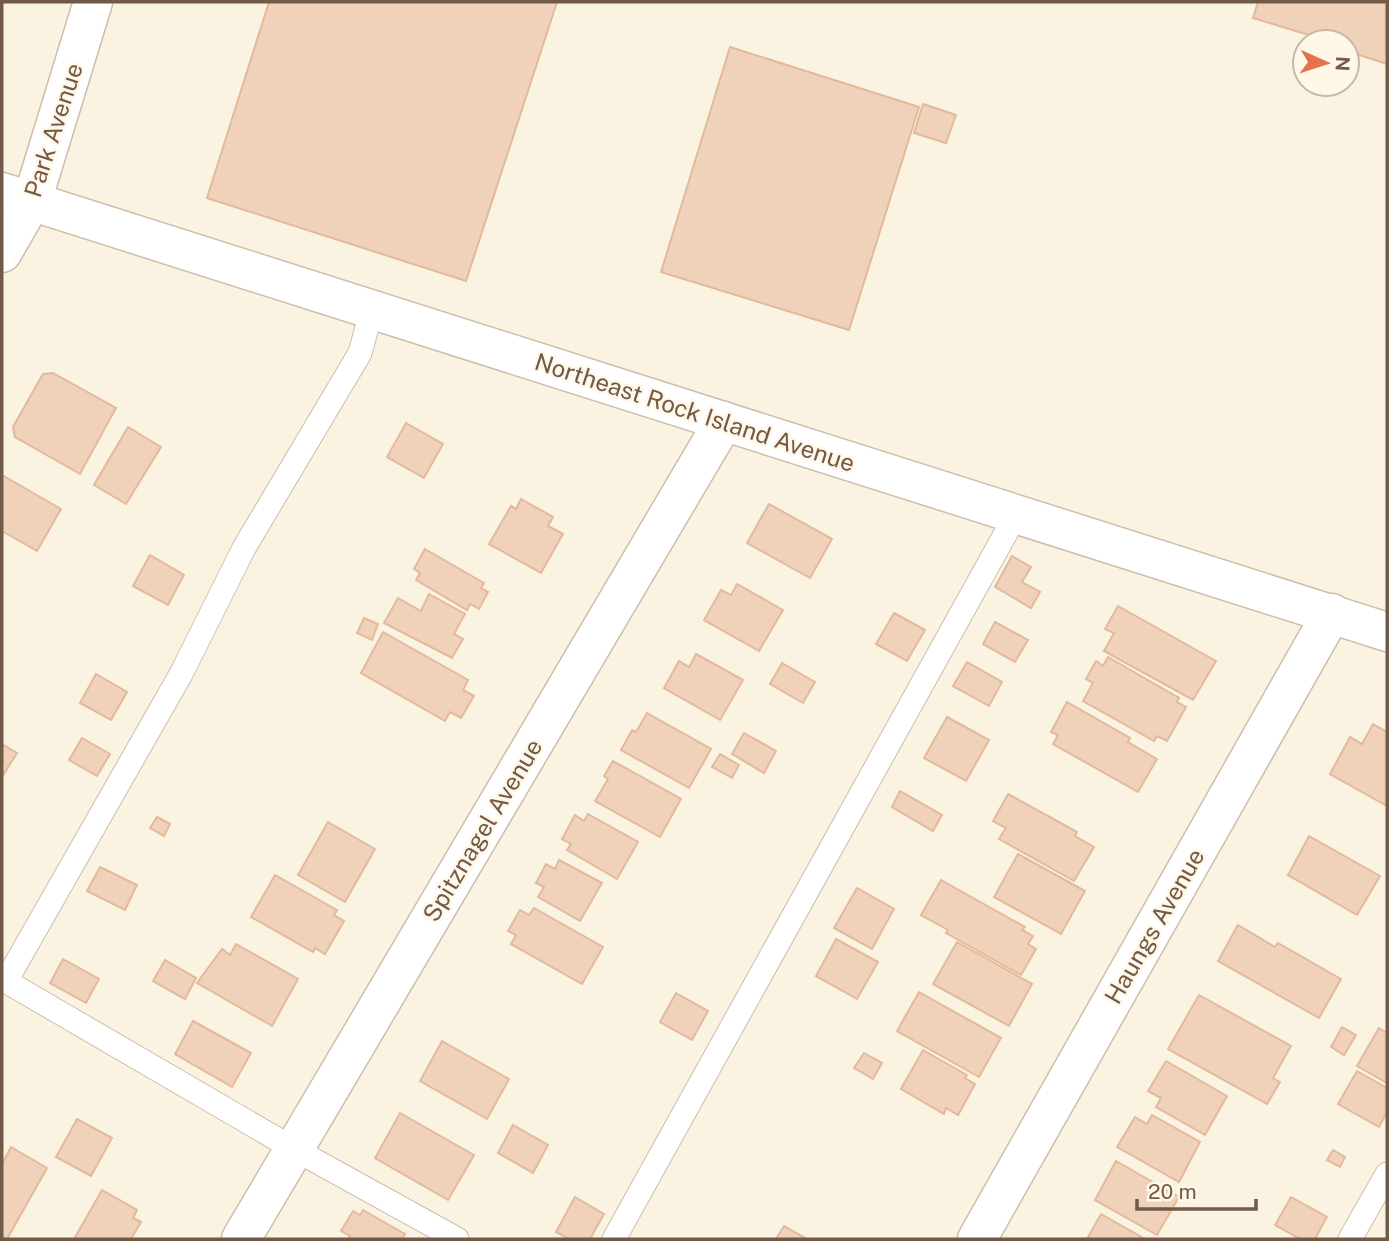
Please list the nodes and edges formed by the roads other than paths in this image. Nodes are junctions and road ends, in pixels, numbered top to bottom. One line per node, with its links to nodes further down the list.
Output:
1 (93, 2): 2 (street, Park Avenue)
2 (17, 196): 3 (street, Park Avenue); 4 (street, Northeast Rock Island Avenue)
3 (2, 254)
4 (372, 309): 5 (street, Northeast Rock Island Avenue); 9 (lane)
5 (724, 421): 6 (street, Northeast Rock Island Avenue); 10 (street, Spitznagel Avenue)
6 (1017, 513): 7 (street, Northeast Rock Island Avenue); 14 (lane)
7 (1332, 613): 8 (street, Northeast Rock Island Avenue); 15 (street, Haungs Avenue)
8 (1387, 632)
9 (4, 980): 10 (lane)
10 (294, 1149): 12 (street, Spitznagel Avenue); 13 (lane)
11 (1387, 1174): 16 (lane)
12 (241, 1239)
13 (457, 1239)
14 (614, 1239)
15 (976, 1239)
16 (1350, 1239)

